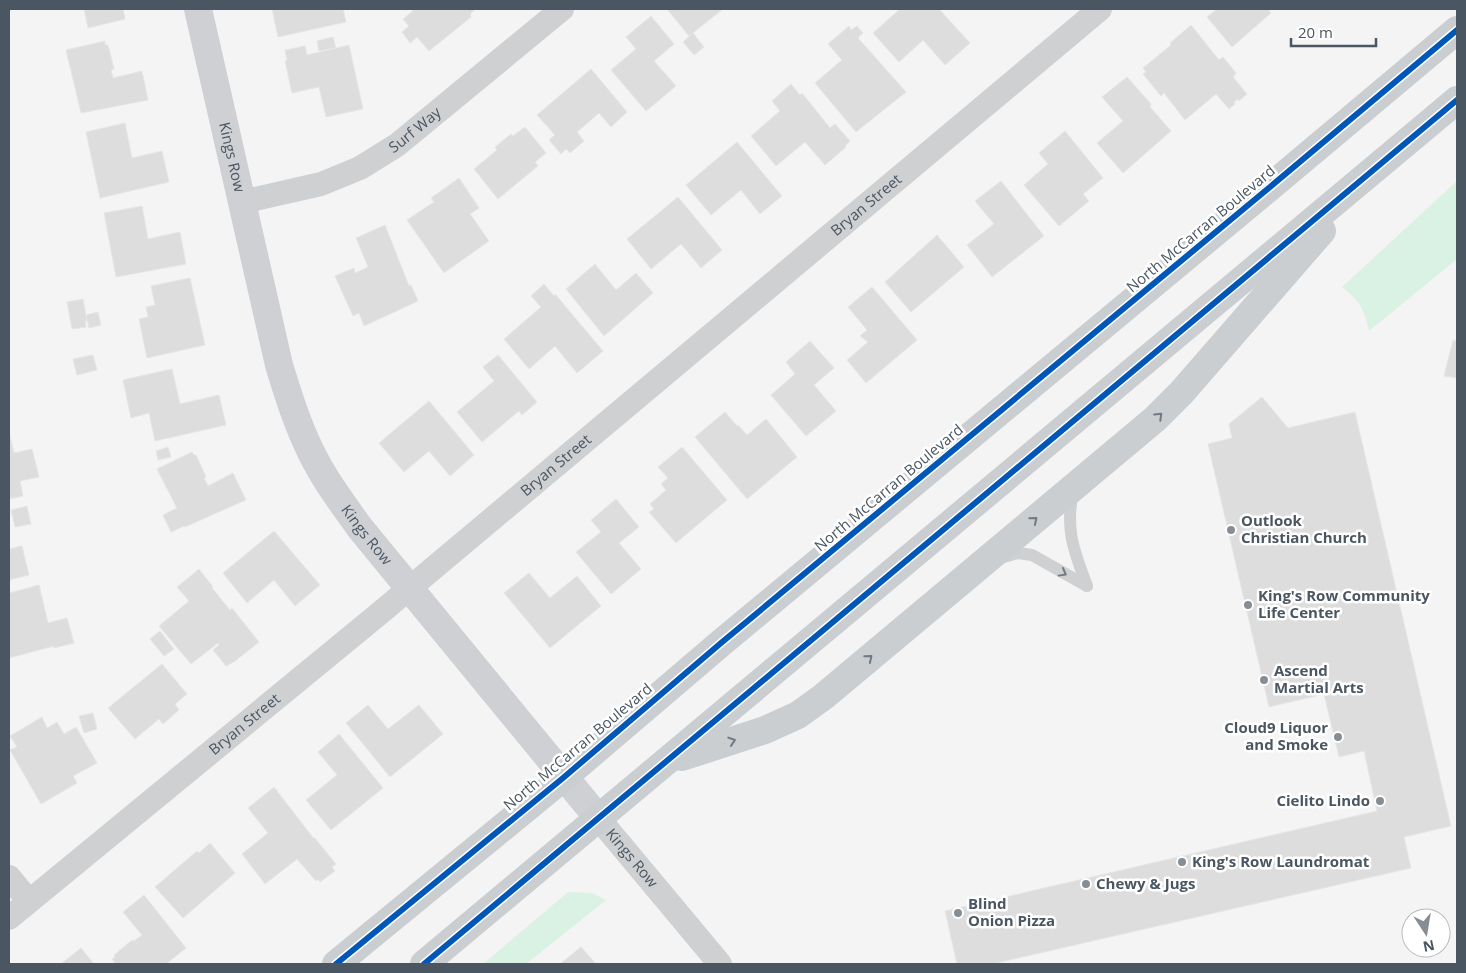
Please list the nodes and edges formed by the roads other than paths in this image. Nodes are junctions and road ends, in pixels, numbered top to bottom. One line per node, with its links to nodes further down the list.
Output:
1 (198, 9): 7 (main road, Kings Row)
2 (562, 9): 7 (street, Surf Way)
3 (1100, 9): 10 (street, Bryan Street)
4 (1457, 30): 12 (main road, North McCarran Boulevard)
5 (1457, 100): 6 (main road)
6 (1379, 165): 8 (main road, one-way to 6); 11 (main road)
7 (242, 202): 10 (main road, Kings Row)
8 (1074, 487): 9 (main road, one-way to 8); 9 (lane, one-way to 8)
9 (985, 561): 11 (main road, one-way to 9)
10 (410, 588): 12 (main road, Kings Row); 15 (street, Bryan Street)
11 (668, 761): 13 (main road)
12 (563, 778): 13 (main road, Kings Row); 17 (main road, North McCarran Boulevard)
13 (599, 819): 18 (main road); 19 (street, Kings Row)
14 (9, 877): 15 (street)
15 (29, 901): 16 (street, Bryan Street)
16 (9, 918)
17 (336, 964)
18 (424, 964)
19 (720, 964)

